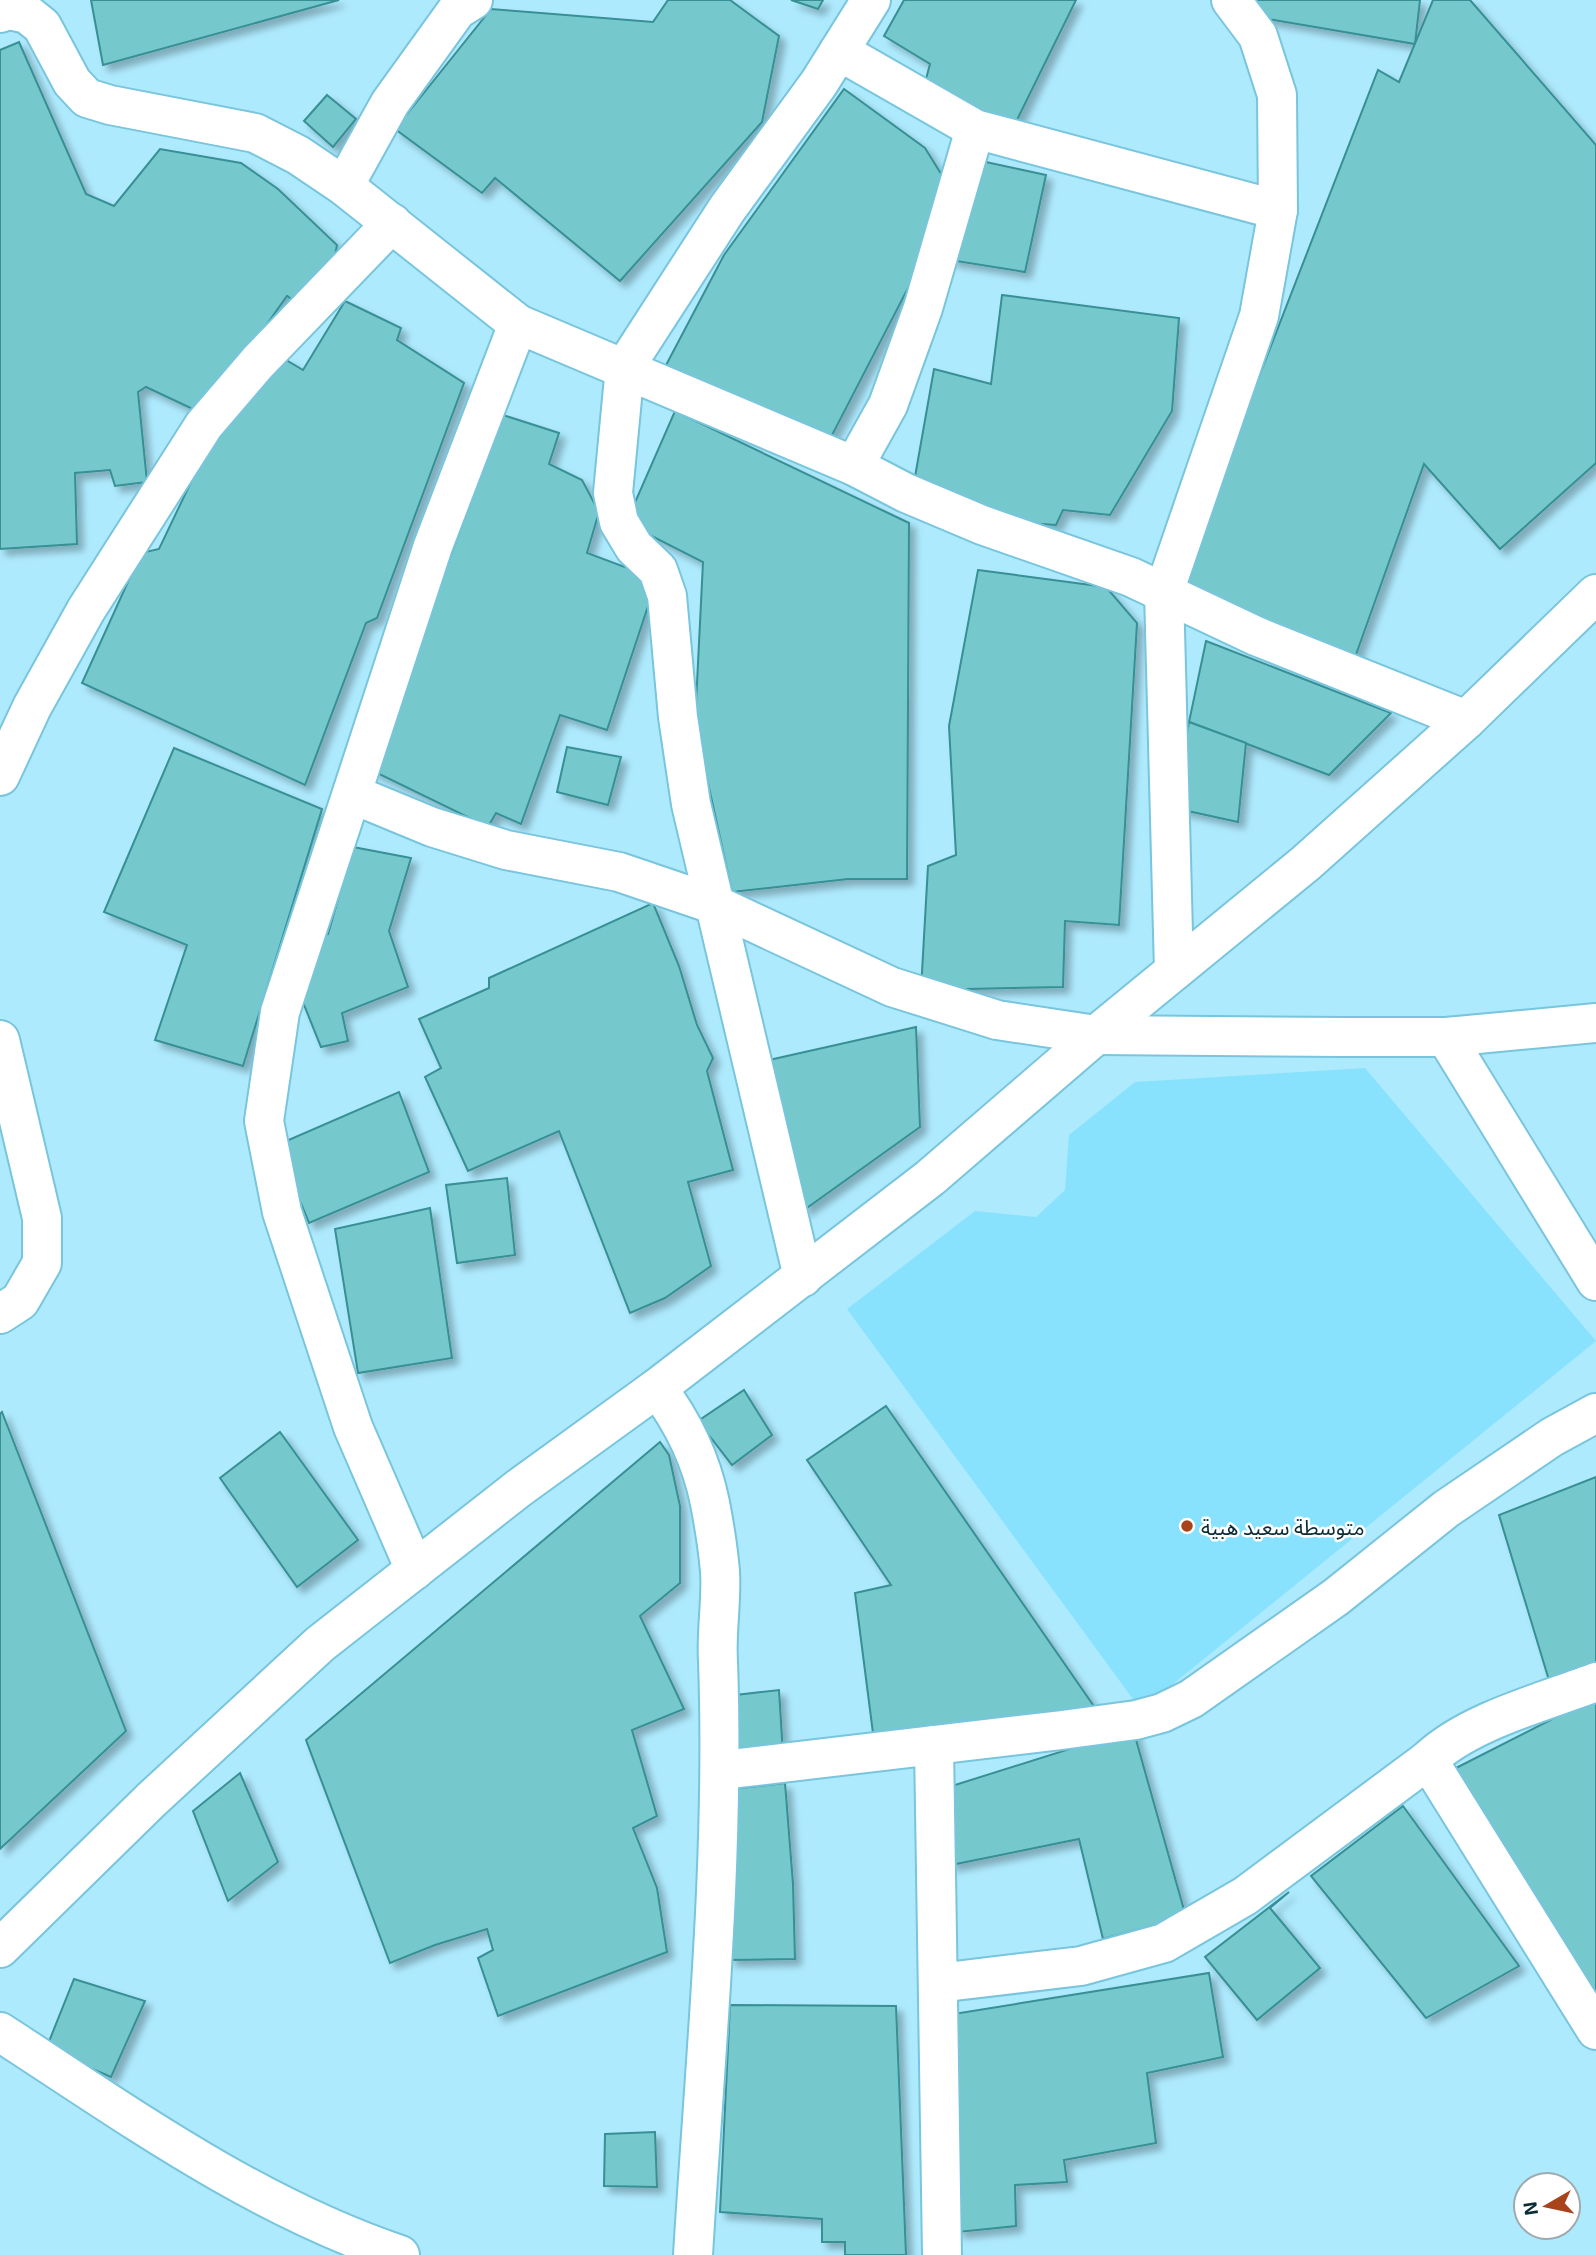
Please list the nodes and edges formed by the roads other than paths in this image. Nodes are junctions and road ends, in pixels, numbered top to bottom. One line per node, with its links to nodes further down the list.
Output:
1 (473, 0): 7 (street)
2 (871, 0): 5 (street)
3 (1231, 0): 8 (street)
4 (0, 13): 7 (street)
5 (839, 51): 6 (street); 11 (street)
6 (975, 129): 8 (street); 12 (street)
7 (345, 186): 9 (street)
8 (1278, 210): 13 (street)
9 (392, 223): 10 (street); 15 (street)
10 (518, 324): 11 (street); 18 (street)
11 (625, 367): 12 (street); 19 (street)
12 (855, 466): 13 (street)
13 (1164, 592): 16 (street); 20 (street)
14 (1596, 594): 16 (street)
15 (16, 701): 17 (street)
16 (1466, 720): 20 (street)
17 (0, 776)
18 (352, 794): 19 (street); 30 (street)
19 (716, 905): 22 (street); 25 (street)
20 (1174, 971): 22 (street)
21 (1596, 1024): 23 (street)
22 (1096, 1035): 23 (street); 25 (street)
23 (1446, 1037): 26 (street)
24 (0, 1040): 27 (street)
25 (803, 1277): 28 (street)
26 (1596, 1281)
27 (0, 1314)
28 (657, 1388): 30 (street); 34 (street)
29 (1596, 1413): 32 (street)
30 (415, 1570): 35 (street)
31 (1596, 1682): 33 (street)
32 (934, 1745): 34 (street); 36 (street)
33 (1428, 1760): 36 (street); 37 (street)
34 (722, 1770): 40 (street)
35 (0, 1948)
36 (938, 1983): 41 (street)
37 (1596, 2030)
38 (0, 2032): 39 (street)
39 (400, 2255)
40 (693, 2255)
41 (942, 2255)

